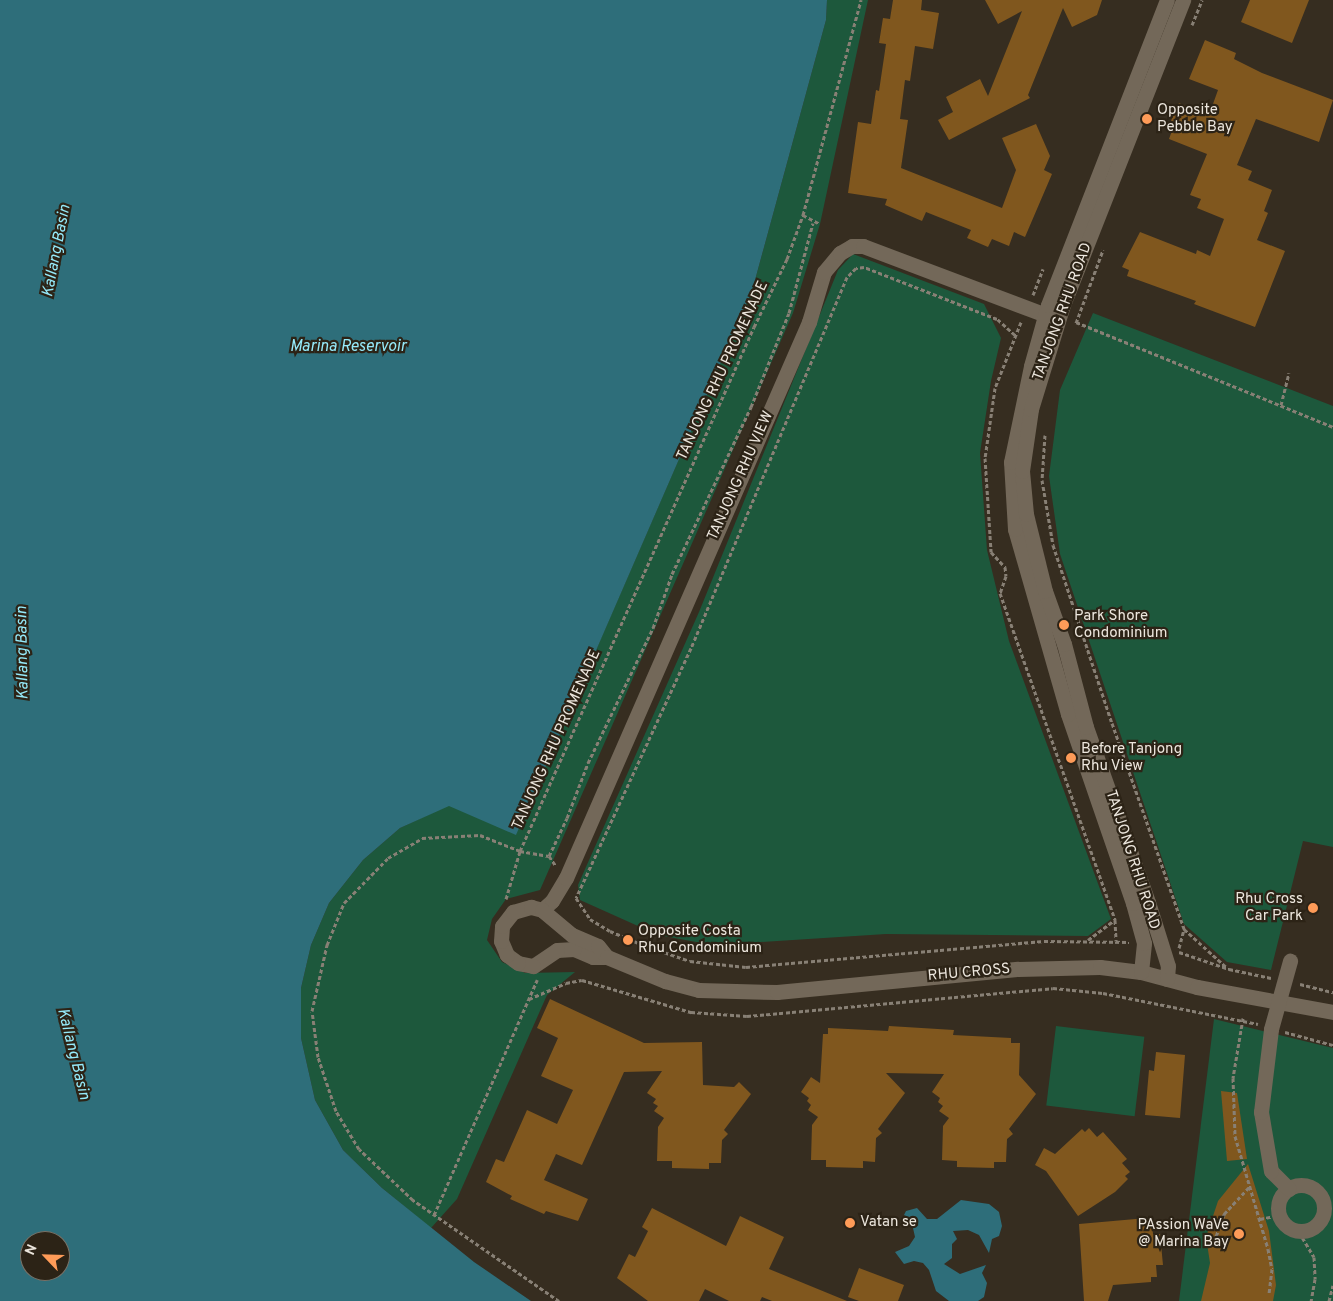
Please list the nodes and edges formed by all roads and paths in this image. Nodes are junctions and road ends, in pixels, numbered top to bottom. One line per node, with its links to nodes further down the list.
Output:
1 (861, 0): 7 (path, TANJONG RHU PROMENADE)
2 (1167, 0): 4 (street, TANJONG RHU ROAD)
3 (1184, 0): 4 (street, TANJONG RHU ROAD)
4 (1119, 145): 5 (street, TANJONG RHU ROAD); 6 (street, TANJONG RHU ROAD)
5 (1091, 196): 6 (street); 11 (street, TANJONG RHU ROAD)
6 (1103, 207): 11 (street, TANJONG RHU ROAD)
7 (803, 215): 8 (path); 20 (path, TANJONG RHU PROMENADE)
8 (813, 223): 9 (path); 20 (path)
9 (820, 224)
10 (1082, 308): 12 (path)
11 (1052, 317): 21 (street, TANJONG RHU VIEW); 27 (street, TANJONG RHU ROAD); 28 (street, TANJONG RHU ROAD)
12 (1076, 322): 13 (path); 16 (path)
13 (1073, 330)
14 (1015, 335): 25 (path)
15 (1288, 374): 16 (path)
16 (1280, 405): 17 (path)
17 (1333, 426)
18 (1045, 433): 24 (path)
19 (1030, 676): 22 (path)
20 (520, 851): 23 (path); 46 (path, TANJONG RHU PROMENADE)
21 (542, 910): 23 (street); 30 (street, RHU CROSS)
22 (1115, 920): 25 (path); 26 (path)
23 (502, 926): 31 (street, RHU CROSS)
24 (1184, 929): 29 (path); 33 (path)
25 (1088, 940): 26 (path)
26 (1116, 941): 27 (path)
27 (1144, 943): 34 (street, TANJONG RHU ROAD)
28 (1162, 948): 29 (path); 35 (street, TANJONG RHU ROAD)
29 (1179, 951): 33 (path)
30 (607, 956): 31 (street, RHU CROSS); 34 (street, RHU CROSS)
31 (545, 959): 38 (path)
32 (1290, 961): 36 (street)
33 (1228, 969): 36 (path)
34 (1141, 972): 35 (street, RHU CROSS)
35 (1167, 979): 39 (street, RHU CROSS)
36 (1285, 980): 37 (path); 39 (street)
37 (1333, 992)
38 (529, 999): 41 (path); 46 (path)
39 (1277, 1002): 40 (street, RHU CROSS); 42 (street)
40 (1333, 1012)
41 (1242, 1018): 42 (path); 44 (path)
42 (1271, 1028): 43 (path); 45 (street)
43 (1333, 1045)
44 (1250, 1186): 48 (path); 50 (path)
45 (1289, 1189): 47 (street); 49 (street)
46 (434, 1215): 53 (path, TANJONG RHU PROMENADE)
47 (1279, 1215): 48 (path); 49 (street)
48 (1260, 1220): 52 (path)
49 (1299, 1232): 54 (path)
50 (1214, 1242)
51 (1333, 1285): 55 (path)
52 (1270, 1293)
53 (559, 1301)
54 (1312, 1301)
55 (1329, 1301)

